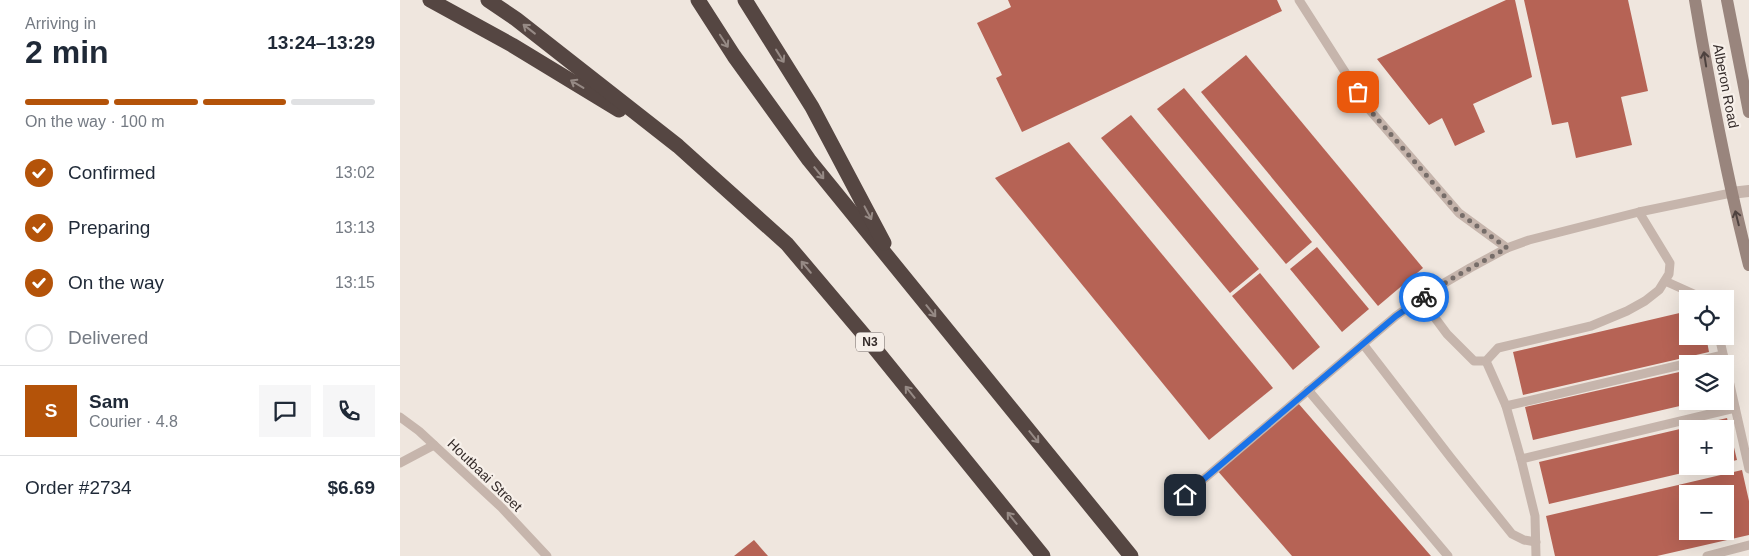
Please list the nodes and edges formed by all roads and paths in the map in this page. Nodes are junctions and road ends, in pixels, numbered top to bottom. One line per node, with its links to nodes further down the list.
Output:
1 (430, 0): 9 (highway, one-way to 1)
2 (488, 0): 9 (highway, N3, one-way to 2)
3 (698, 0): 15 (highway, one-way to 15)
4 (745, 0): 15 (highway, one-way to 15)
5 (1299, 0): 13 (lane)
6 (1696, 0): 11 (main road, Alberon Road, one-way to 6)
7 (1727, 0): 8 (main road, Alberon Road)
8 (1749, 112)
9 (678, 146): 37 (highway, N3, one-way to 9)
10 (1749, 191): 11 (street)
11 (1731, 192): 12 (lane); 14 (main road, Alberon Road, one-way to 11)
12 (1638, 212): 13 (lane); 16 (lane)
13 (1507, 248): 18 (lane)
14 (1749, 266)
15 (900, 273): 38 (highway, one-way to 38)
16 (1666, 281): 17 (lane); 22 (lane)
17 (1685, 290)
18 (1421, 299): 19 (lane); 22 (lane)
19 (1363, 344): 24 (lane); 34 (lane)
20 (1721, 345): 21 (lane)
21 (1723, 355)
22 (1486, 361): 26 (lane)
23 (1679, 365): 26 (lane)
24 (1308, 390): 33 (lane); 39 (lane)
25 (1734, 404): 27 (lane)
26 (1506, 406): 30 (lane)
27 (1735, 408): 30 (lane); 32 (lane)
28 (400, 417): 29 (lane, Houtbaai Street)
29 (434, 446): 31 (lane); 36 (lane, Houtbaai Street)
30 (1521, 459): 34 (lane)
31 (400, 463)
32 (1749, 469)
33 (1185, 495)
34 (1536, 542): 40 (lane)
35 (1749, 545): 41 (lane)
36 (547, 556)
37 (1043, 556)
38 (1130, 556)
39 (1448, 556)
40 (1536, 556)
41 (1707, 556)

